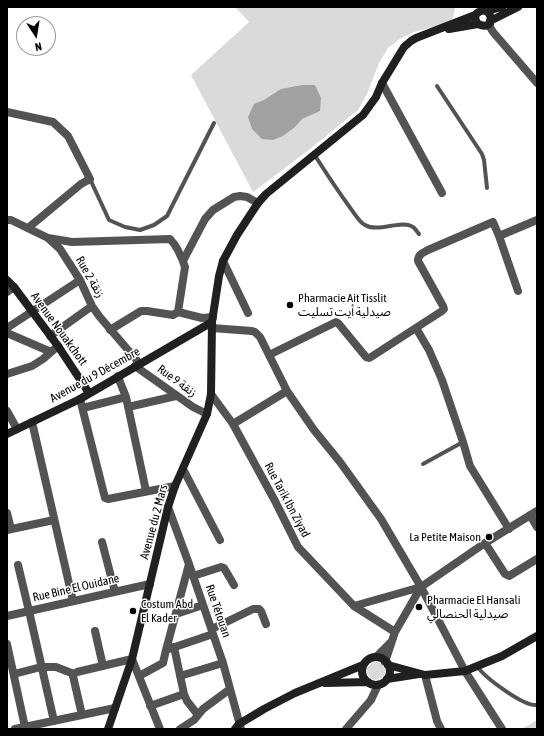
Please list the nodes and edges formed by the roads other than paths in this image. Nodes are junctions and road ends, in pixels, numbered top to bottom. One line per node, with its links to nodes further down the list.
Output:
1 (502, 7): 3 (street)
2 (518, 7): 4 (street)
3 (479, 11): 4 (street); 4 (street); 5 (street)
4 (485, 23): 5 (street); 7 (street)
5 (436, 31): 6 (street, Avenue du 2 Mars)
6 (382, 83): 11 (street, Avenue du 2 Mars); 14 (street)
7 (537, 83)
8 (437, 86): 13 (lane)
9 (7, 112): 12 (street)
10 (214, 124): 12 (lane)
11 (314, 154): 15 (street, Avenue du 2 Mars); 19 (lane)
12 (90, 179): 18 (street)
13 (487, 188)
14 (442, 193)
15 (258, 203): 22 (street); 23 (street, Avenue du 2 Mars)
16 (8, 219): 18 (street, Rue 2 زنقة)
17 (537, 220): 20 (street)
18 (28, 228): 21 (street, Rue 2 زنقة)
19 (419, 234)
20 (499, 236): 27 (street); 34 (street)
21 (48, 238): 22 (street); 25 (street, Rue 2 زنقة)
22 (183, 261): 30 (street)
23 (223, 261): 31 (street); 32 (street, Avenue du 2 Mars)
24 (7, 280): 26 (street, Avenue Nouakchott)
25 (80, 280): 28 (street, Rue 2 زنقة); 29 (street)
26 (10, 290): 29 (street, Avenue Nouakchott)
27 (518, 291)
28 (92, 306): 35 (street, Rue 2 زنقة); 37 (street)
29 (31, 312): 33 (street); 37 (street, Avenue Nouakchott)
30 (178, 312): 32 (street); 35 (street)
31 (248, 313)
32 (212, 324): 40 (street); 41 (street, Avenue du 9 Décembre); 46 (street, Avenue du 2 Mars)
33 (7, 328)
34 (416, 328): 40 (street); 58 (street)
35 (110, 330): 41 (street, Rue 2 زنقة)
36 (7, 333): 39 (street)
37 (50, 336): 38 (street, Avenue Nouakchott)
38 (58, 346): 39 (street); 45 (street, Avenue Nouakchott)
39 (51, 352): 42 (street)
40 (269, 355): 44 (street)
41 (137, 365): 43 (street, Avenue du 9 Décembre); 47 (street, Rue 9 زنقة)
42 (7, 374)
43 (118, 376): 45 (street, Avenue du 9 Décembre); 48 (street)
44 (287, 391): 55 (street); 79 (street)
45 (89, 393): 49 (street, Avenue du 9 Décembre)
46 (211, 394): 53 (street, Avenue du 2 Mars); 55 (street, Rue Tarik Ibn Ziyad)
47 (176, 396): 50 (street); 53 (street, Rue 9 زنقة)
48 (126, 397): 50 (street); 51 (street)
49 (80, 398): 51 (street); 54 (street, Avenue du 9 Décembre)
50 (128, 407): 62 (street)
51 (82, 408): 62 (street)
52 (7, 411): 56 (street)
53 (207, 414): 60 (street, Avenue du 2 Mars)
54 (32, 422): 56 (street, Avenue du 9 Décembre); 66 (street)
55 (233, 424): 83 (street, Rue Tarik Ibn Ziyad)
56 (17, 429): 57 (street, Avenue du 9 Décembre)
57 (7, 434)
58 (463, 442): 59 (lane); 68 (street)
59 (422, 464)
60 (183, 469): 61 (street, Avenue du 2 Mars); 70 (street)
61 (175, 486): 62 (street); 63 (street, Avenue du 2 Mars)
62 (146, 491)
63 (168, 507): 74 (street, Rue Tétouan); 77 (street, Avenue du 2 Mars)
64 (7, 513): 69 (street)
65 (533, 513): 67 (street); 68 (street)
66 (54, 520): 69 (street); 81 (street)
67 (537, 527)
68 (508, 529): 72 (street)
69 (9, 530)
70 (220, 540)
71 (102, 542): 80 (street)
72 (485, 543): 73 (street); 79 (street)
73 (537, 559)
74 (189, 564): 76 (street, Rue Tétouan); 85 (street)
75 (18, 565): 84 (street)
76 (194, 576): 78 (street); 82 (street, Rue Tétouan)
77 (150, 584): 80 (street, Rue Bine El Ouidane); 95 (street, Avenue du 2 Mars)
78 (234, 585)
79 (421, 587): 83 (street); 90 (street); 102 (street)
80 (115, 592): 81 (street, Rue Bine El Ouidane)
81 (72, 601): 84 (street, Rue Bine El Ouidane)
82 (203, 605): 85 (street); 89 (street, Rue Tétouan)
83 (354, 606): 90 (street, Rue Tarik Ibn Ziyad)
84 (29, 611): 86 (street, Rue Bine El Ouidane); 101 (street)
85 (176, 614): 93 (street)
86 (7, 616)
87 (266, 624): 89 (street)
88 (95, 631): 99 (street)
89 (212, 631): 93 (street); 96 (street, Rue Tétouan)
90 (394, 636): 94 (street); 97 (street)
91 (537, 636): 100 (street)
92 (7, 644): 103 (street)
93 (170, 648): 106 (street); 107 (street)
94 (376, 657): 97 (street); 98 (street)
95 (132, 659): 99 (street); 106 (street); 116 (street, Avenue du 2 Mars)
96 (223, 663): 107 (street); 112 (street, Rue Tétouan)
97 (387, 663): 105 (street); 108 (street)
98 (363, 665): 109 (street); 110 (street)
99 (103, 666): 104 (street)
100 (477, 666): 102 (street); 114 (lane)
101 (41, 667): 103 (street); 104 (street); 119 (street)
102 (465, 671): 105 (street); 129 (street)
103 (14, 674): 121 (street)
104 (74, 674): 117 (street)
105 (424, 674): 108 (street); 120 (street)
106 (139, 676): 115 (street)
107 (180, 676): 113 (street)
108 (386, 679): 111 (street)
109 (368, 682): 110 (street); 111 (street)
110 (320, 684): 122 (street)
111 (378, 685): 127 (street)
112 (230, 689): 118 (street); 122 (street, Rue Tétouan)
113 (184, 694): 115 (street); 118 (street)
114 (537, 705)
115 (150, 706): 125 (street)
116 (115, 708): 117 (street); 124 (street, Avenue du 2 Mars)
117 (82, 715): 119 (street)
118 (198, 715): 126 (street)
119 (54, 721): 121 (street)
120 (437, 725): 128 (street)
121 (25, 727): 123 (street)
122 (238, 727)
123 (15, 729)
124 (108, 729)
125 (160, 729)
126 (180, 729)
127 (346, 729)
128 (440, 729)
129 (502, 729)

